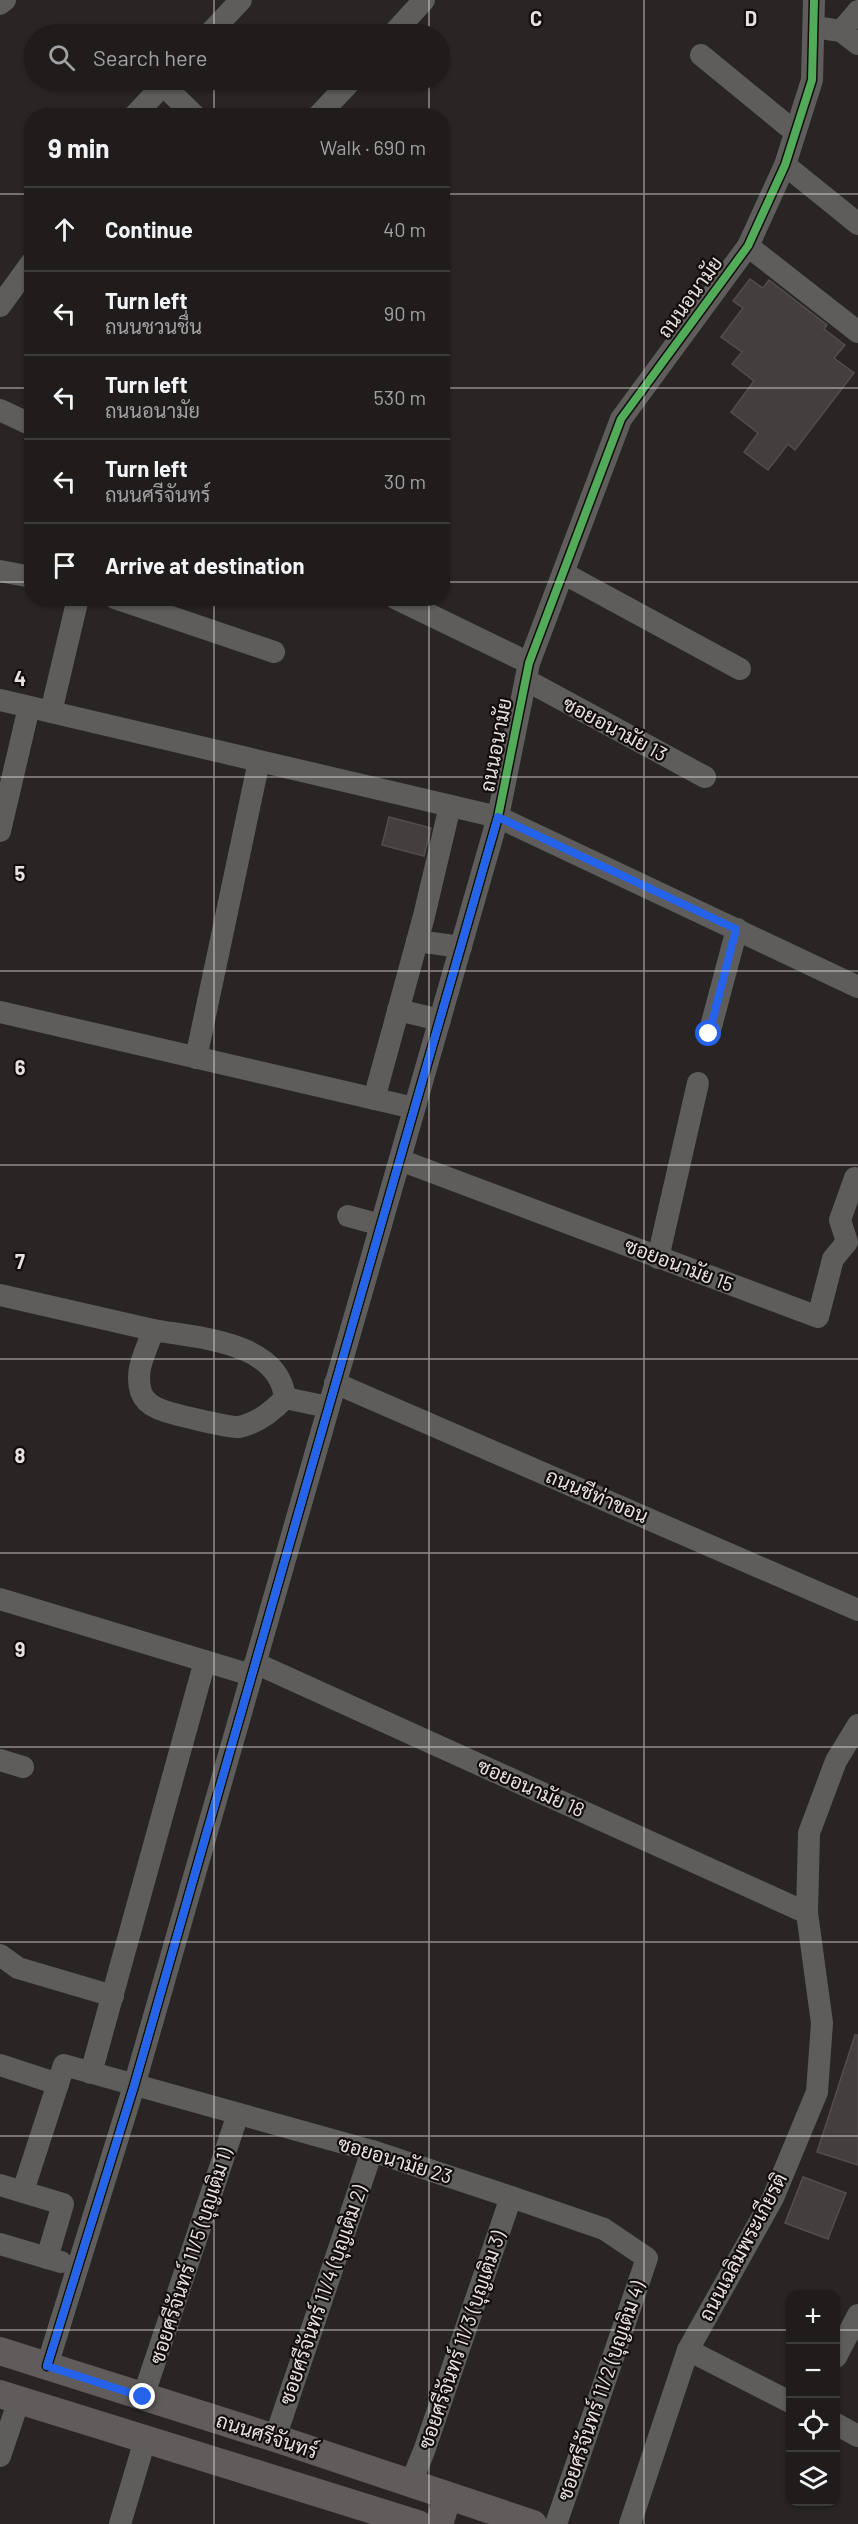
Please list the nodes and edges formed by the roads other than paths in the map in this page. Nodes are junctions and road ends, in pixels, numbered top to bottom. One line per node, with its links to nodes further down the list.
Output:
1 (5, 0): 5 (street)
2 (241, 0): 7 (street)
3 (424, 0): 8 (street)
4 (814, 0): 9 (street, ถนนอนามัย)
5 (0, 4)
6 (858, 11): 10 (street)
7 (218, 24)
8 (402, 24)
9 (814, 27): 10 (street); 18 (street, ถนนอนามัย)
10 (849, 38)
11 (701, 55): 18 (street)
12 (158, 90): 15 (street)
13 (172, 90): 16 (street)
14 (343, 90): 17 (street)
15 (141, 108)
16 (188, 108)
17 (326, 108)
18 (795, 132): 19 (street, ถนนอนามัย)
19 (785, 165): 20 (street); 21 (street, ถนนอนามัย)
20 (858, 224)
21 (748, 246): 24 (street); 28 (street, ถนนอนามัย)
22 (24, 273): 23 (street)
23 (0, 306)
24 (858, 332)
25 (0, 410): 26 (street)
26 (24, 420)
27 (0, 571): 29 (street)
28 (563, 573): 34 (street); 35 (street, ถนนอนามัย)
29 (24, 576)
30 (75, 606): 37 (street)
31 (139, 606): 33 (street)
32 (409, 606): 35 (street, ซอยอนามัย 13)
33 (274, 652)
34 (740, 669)
35 (528, 672): 39 (street, ซอยอนามัย 13); 41 (street, ถนนอนามัย)
36 (0, 700): 37 (street)
37 (40, 710): 38 (street); 42 (street)
38 (259, 761): 40 (street); 51 (street)
39 (705, 777)
40 (450, 807): 41 (street); 44 (street)
41 (498, 817): 43 (street); 45 (street, ถนนอนามัย)
42 (0, 831)
43 (736, 929): 46 (street); 50 (street)
44 (417, 941): 45 (street); 47 (street)
45 (461, 947): 49 (street, ถนนอนามัย)
46 (858, 987)
47 (398, 1010): 49 (street); 53 (street)
48 (0, 1012): 51 (street)
49 (440, 1020): 54 (street, ถนนอนามัย)
50 (709, 1034)
51 (196, 1058): 53 (street)
52 (698, 1083): 59 (street)
53 (374, 1099): 54 (street)
54 (414, 1108): 55 (street, ถนนอนามัย)
55 (400, 1160): 58 (street, ถนนอนามัย); 59 (street, ซอยอนามัย 15)
56 (855, 1178): 59 (street, ซอยอนามัย 15)
57 (348, 1216): 58 (street)
58 (381, 1226): 62 (street, ถนนอนามัย)
59 (658, 1257)
60 (0, 1296): 61 (street)
61 (153, 1330): 63 (street); 63 (street)
62 (335, 1383): 64 (street, ถนนอนามัย); 66 (street, ถนนชีท่าขอน)
63 (285, 1398): 64 (street)
64 (328, 1407): 68 (street, ถนนอนามัย)
65 (0, 1599): 67 (street, ซอยอนามัย 18)
66 (858, 1610)
67 (205, 1661): 68 (street, ซอยอนามัย 18); 74 (street)
68 (253, 1669): 72 (street, ซอยอนามัย 18); 78 (street, ถนนอนามัย)
69 (858, 1725): 72 (street, ถนนเฉลิมพระเกียรติ)
70 (0, 1760): 71 (street)
71 (24, 1767)
72 (807, 1913): 90 (street, ถนนเฉลิมพระเกียรติ)
73 (0, 1955): 74 (street)
74 (113, 1996): 76 (street)
75 (0, 2065): 77 (street)
76 (91, 2073): 77 (street, ซอยอนามัย 23); 78 (street, ซอยอนามัย 23)
77 (58, 2084): 82 (street)
78 (134, 2086): 79 (street, ซอยอนามัย 23); 87 (street, ถนนอนามัย)
79 (238, 2114): 80 (street, ซอยอนามัย 23); 93 (street, ซอยศรีจันทร์ 11/5 (บุญเติม 1))
80 (372, 2151): 83 (street, ซอยอนามัย 23); 98 (street, ซอยศรีจันทร์ 11/4 (บุญเติม 2))
81 (0, 2184): 82 (street)
82 (23, 2192): 85 (street)
83 (511, 2197): 86 (street, ซอยอนามัย 23); 101 (street, ซอยศรีจันทร์ 11/3 (บุญเติม 3))
84 (0, 2244): 85 (street)
85 (47, 2258): 87 (street)
86 (647, 2258): 107 (street, ซอยศรีจันทร์ 11/2 (บุญเติม 4))
87 (77, 2267): 92 (street, ถนนอนามัย)
88 (858, 2315): 89 (street)
89 (840, 2349)
90 (688, 2350): 95 (street); 108 (street, ถนนเฉลิมพระเกียรติ)
91 (0, 2351): 92 (main road, ถนนศรีจันทร์)
92 (47, 2366): 93 (main road, ถนนศรีจันทร์); 94 (main road)
93 (143, 2397): 98 (main road, ถนนศรีจันทร์)
94 (18, 2400): 99 (main road, ถนนศรีจันทร์); 100 (street)
95 (786, 2400)
96 (840, 2426): 97 (street)
97 (858, 2436)
98 (275, 2438): 101 (main road, ถนนศรีจันทร์)
99 (145, 2440): 103 (street); 104 (main road, ถนนศรีจันทร์)
100 (0, 2456)
101 (411, 2483): 102 (main road, ถนนศรีจันทร์)
102 (448, 2496): 105 (main road); 106 (main road, ถนนศรีจันทร์)
103 (120, 2524)
104 (418, 2524)
105 (439, 2524)
106 (533, 2524)
107 (556, 2524)
108 (630, 2524)

